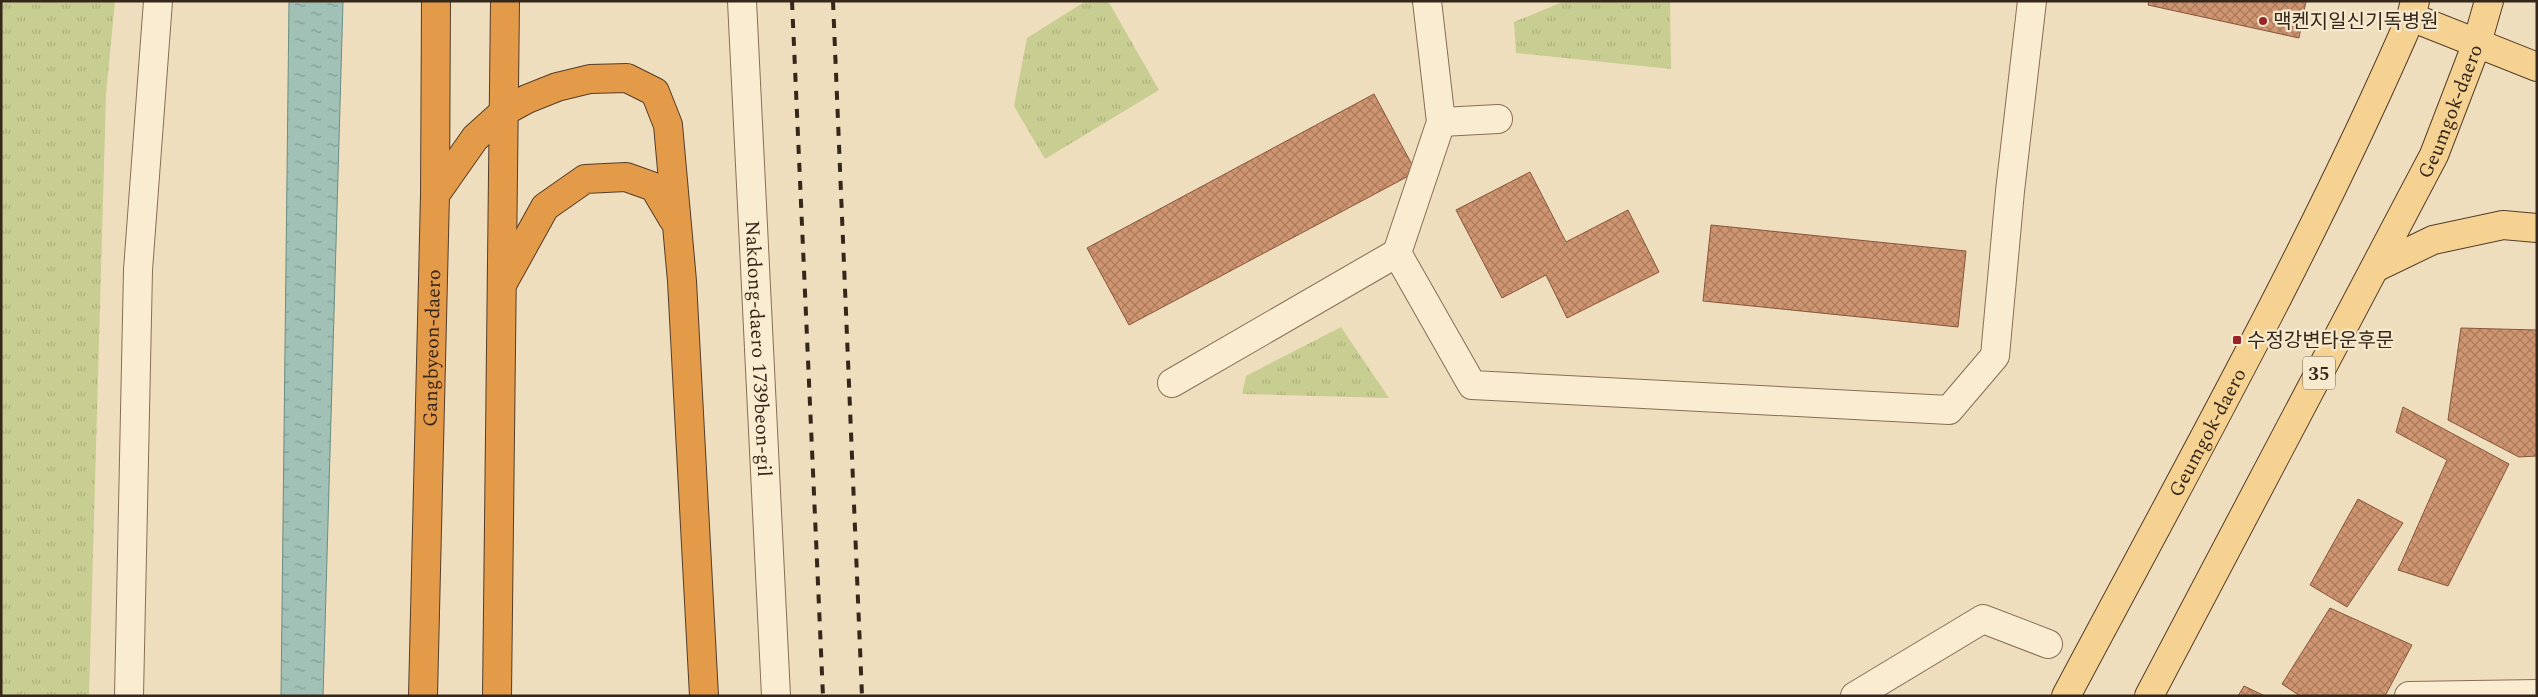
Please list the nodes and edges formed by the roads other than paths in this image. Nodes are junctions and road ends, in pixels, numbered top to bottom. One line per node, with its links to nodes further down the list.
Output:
1 (158, 1): 23 (street)
2 (436, 1): 14 (highway, Gangbyeon-daero)
3 (505, 1): 11 (highway)
4 (742, 1): 27 (street, Nakdong-daero 1739beon-gil)
5 (1427, 1): 13 (street)
6 (2032, 1): 17 (street)
7 (2489, 1): 9 (main road, Geumgok-daero / 35)
8 (2413, 9): 9 (main road); 29 (main road, Geumgok-daero)
9 (2477, 43): 10 (main road); 18 (main road, Geumgok-daero / 35)
10 (2537, 66)
11 (505, 111): 14 (highway); 15 (highway); 19 (highway)
12 (1498, 119): 13 (street)
13 (1441, 122): 17 (street)
14 (435, 196): 24 (highway, Gangbyeon-daero)
15 (677, 225): 19 (highway); 26 (highway)
16 (2537, 228): 18 (main road)
17 (1397, 253): 20 (street)
18 (2375, 268): 30 (main road, Geumgok-daero / 35)
19 (503, 283): 25 (highway)
20 (1172, 383)
21 (2048, 644): 28 (street)
22 (2532, 695): 31 (street)
23 (128, 696)
24 (423, 696)
25 (497, 696)
26 (704, 696)
27 (776, 696)
28 (1855, 696)
29 (2066, 696)
30 (2149, 696)
31 (2408, 696)

